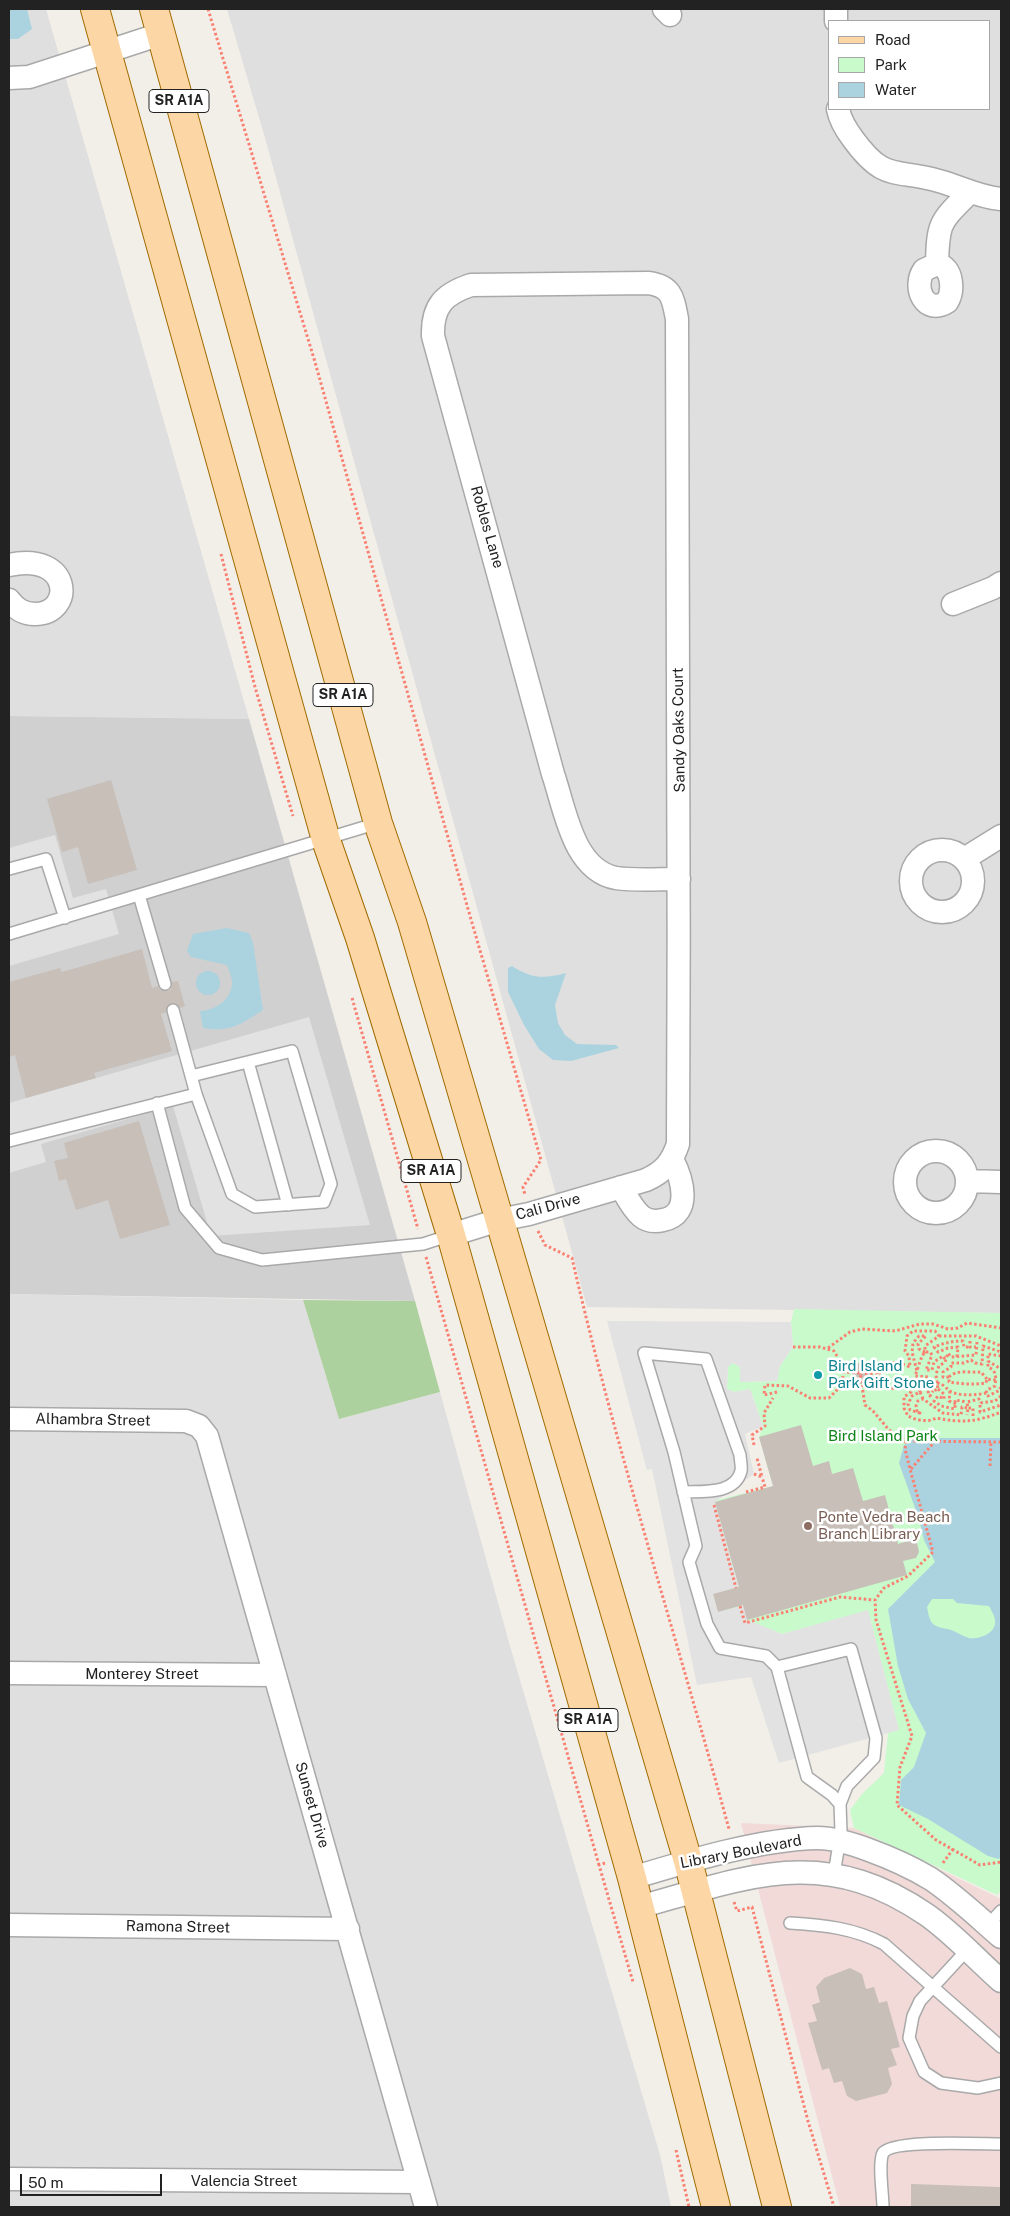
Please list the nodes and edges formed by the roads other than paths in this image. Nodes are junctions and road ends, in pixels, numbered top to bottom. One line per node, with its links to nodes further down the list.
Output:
1 (95, 9): 4 (main road, SR A1A)
2 (154, 9): 3 (main road, SR A1A)
3 (161, 34): 4 (street); 15 (main road, SR A1A)
4 (107, 52): 5 (street); 17 (main road, SR A1A)
5 (9, 78)
6 (838, 110): 7 (street)
7 (969, 193): 8 (street); 9 (street)
8 (1001, 199)
9 (938, 264)
10 (648, 283): 20 (street, Sandy Oaks Court); 20 (street, Robles Lane)
11 (9, 565): 13 (street)
12 (1001, 583): 14 (street)
13 (9, 600)
14 (953, 604)
15 (378, 824): 17 (lane); 36 (main road, SR A1A)
16 (1001, 836): 18 (street)
17 (326, 840): 21 (lane); 37 (main road, SR A1A)
18 (964, 860)
19 (9, 869): 22 (lane)
20 (679, 879): 31 (street, Sandy Oaks Court)
21 (140, 895): 22 (lane); 24 (lane)
22 (65, 918): 23 (lane)
23 (9, 934)
24 (165, 984)
25 (173, 1010): 27 (lane)
26 (248, 1062): 27 (lane); 35 (lane); 35 (lane)
27 (191, 1076): 28 (lane)
28 (196, 1094): 29 (lane); 35 (lane)
29 (157, 1103): 30 (lane); 37 (lane)
30 (9, 1142)
31 (672, 1159): 34 (street, Cali Drive); 34 (street)
32 (967, 1181): 33 (street)
33 (1001, 1182)
34 (621, 1187): 36 (street, Cali Drive)
35 (288, 1205)
36 (499, 1220): 37 (street, Cali Drive); 46 (main road, SR A1A)
37 (451, 1235): 48 (main road, SR A1A)
38 (9, 1419): 39 (street, Alhambra Street)
39 (178, 1421): 43 (street, Sunset Drive)
40 (683, 1492): 40 (lane); 41 (lane)
41 (778, 1666): 44 (lane); 44 (lane)
42 (9, 1673): 43 (street, Monterey Street)
43 (275, 1675): 54 (street, Sunset Drive)
44 (840, 1804): 45 (lane)
45 (839, 1840): 46 (street, Library Boulevard); 47 (lane); 52 (street, Library Boulevard)
46 (688, 1861): 48 (street, Library Boulevard); 49 (main road, SR A1A)
47 (834, 1874): 49 (street, Library Boulevard); 55 (street, Library Boulevard)
48 (632, 1878): 50 (main road, SR A1A)
49 (695, 1892): 50 (street, Library Boulevard); 65 (main road, SR A1A)
50 (639, 1907): 64 (main road, SR A1A)
51 (790, 1923): 57 (lane)
52 (997, 1924): 55 (street)
53 (9, 1925): 54 (street, Ramona Street)
54 (348, 1929): 62 (street, Sunset Drive)
55 (966, 1950): 56 (street, Library Boulevard); 57 (lane)
56 (1001, 1981)
57 (934, 1987): 58 (lane); 59 (lane)
58 (1001, 2047)
59 (1001, 2083)
60 (1001, 2144): 66 (lane)
61 (9, 2179): 62 (street, Valencia Street)
62 (419, 2182): 63 (street, Sunset Drive)
63 (426, 2207)
64 (716, 2207)
65 (777, 2207)
66 (883, 2207)

